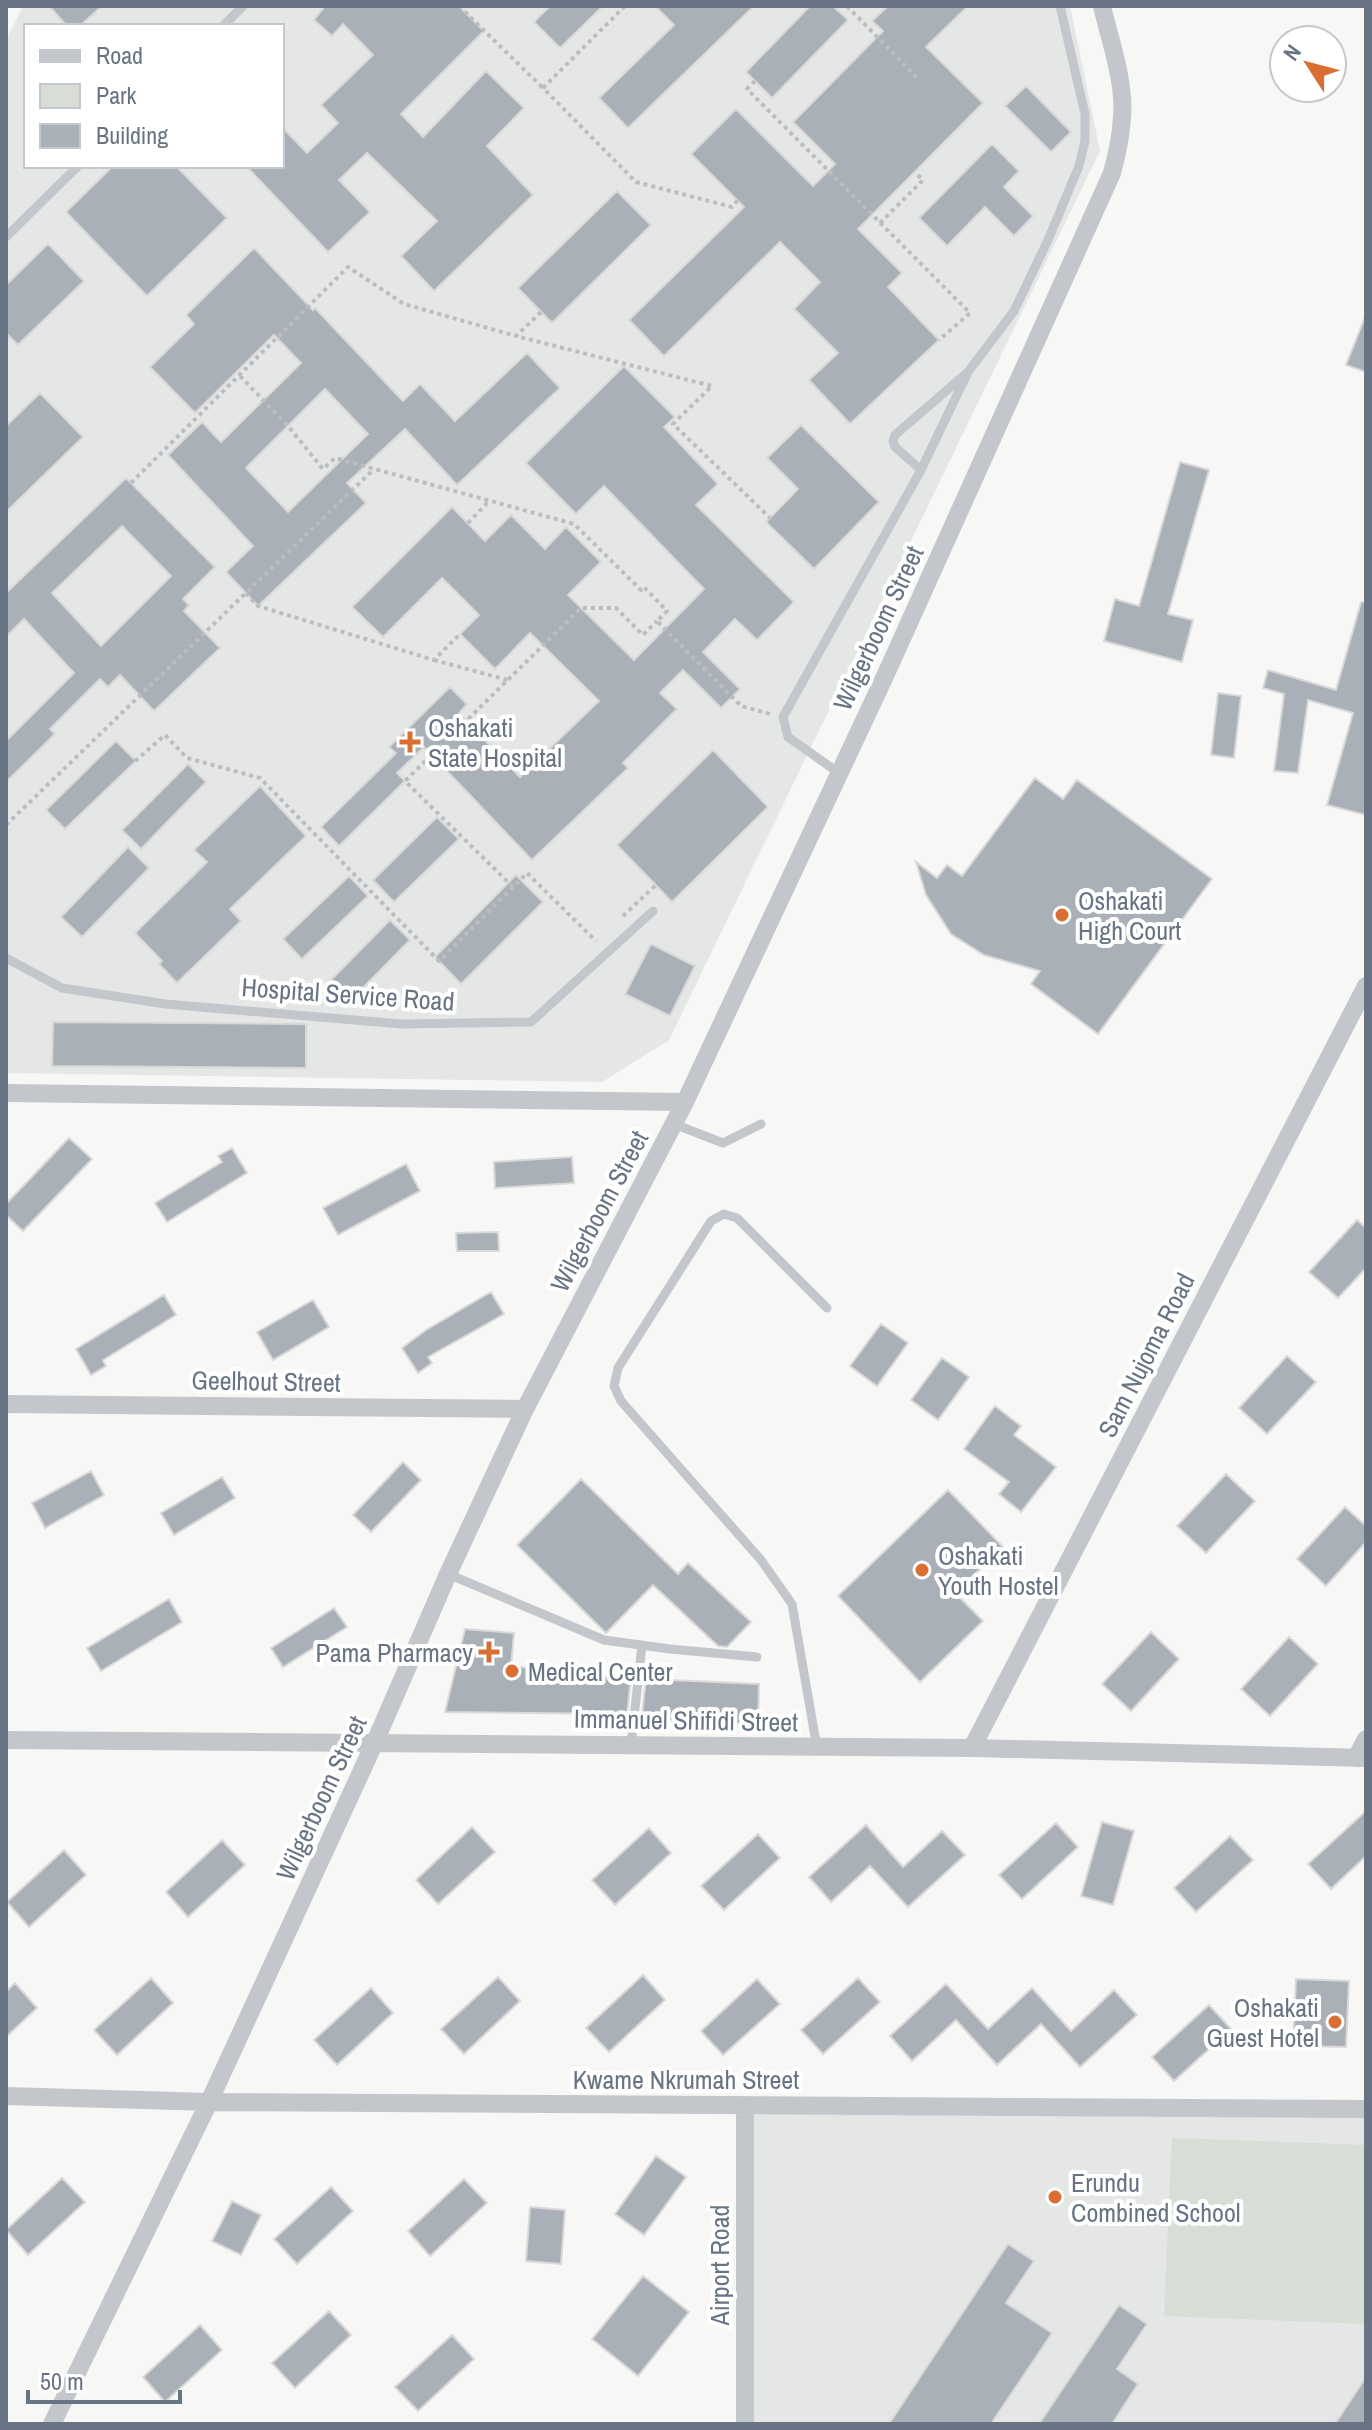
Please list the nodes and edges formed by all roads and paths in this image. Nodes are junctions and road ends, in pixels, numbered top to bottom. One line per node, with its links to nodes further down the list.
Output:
1 (243, 6): 7 (lane)
2 (459, 6): 10 (path)
3 (625, 6): 10 (path)
4 (847, 6): 8 (path)
5 (1060, 6): 19 (lane)
6 (1102, 6): 34 (street, Wilgerboom Street)
7 (225, 24)
8 (919, 80)
9 (755, 81): 14 (path)
10 (543, 88): 13 (path)
11 (76, 168): 15 (lane)
12 (915, 172): 14 (path)
13 (738, 200)
14 (880, 223): 18 (path)
15 (6, 237)
16 (541, 312): 17 (path)
17 (516, 336): 20 (path); 25 (path)
18 (939, 340)
19 (968, 372): 22 (lane); 22 (lane)
20 (240, 376): 21 (path); 23 (path)
21 (374, 469): 24 (path); 27 (path)
22 (921, 470): 32 (lane)
23 (131, 483)
24 (489, 501): 26 (path); 28 (path)
25 (770, 518)
26 (468, 523)
27 (246, 593): 30 (path); 35 (path)
28 (657, 621): 31 (path); 32 (path)
29 (460, 634): 30 (path)
30 (434, 660): 31 (path)
31 (508, 680): 37 (path)
32 (783, 717): 34 (lane)
33 (135, 761): 37 (path)
34 (839, 773): 44 (street, Wilgerboom Street)
35 (6, 825)
36 (656, 885): 39 (path)
37 (513, 887): 40 (path)
38 (653, 911): 41 (lane, Hospital Service Road)
39 (615, 923)
40 (605, 932)
41 (6, 958)
42 (1366, 986): 58 (street, Sam Nujoma Road)
43 (6, 1093): 44 (street)
44 (685, 1102): 45 (street, Wilgerboom Street)
45 (674, 1124): 46 (lane); 49 (street, Wilgerboom Street)
46 (761, 1124)
47 (827, 1308): 57 (lane)
48 (6, 1404): 49 (street, Geelhout Street)
49 (525, 1409): 50 (street, Wilgerboom Street)
50 (448, 1574): 51 (lane); 55 (street, Wilgerboom Street)
51 (642, 1645): 52 (lane); 56 (lane)
52 (757, 1657)
53 (1366, 1739): 59 (street)
54 (6, 1740): 55 (street, Immanuel Shifidi Street)
55 (375, 1742): 56 (street, Immanuel Shifidi Street); 61 (street, Wilgerboom Street)
56 (631, 1745): 57 (street, Immanuel Shifidi Street)
57 (817, 1748): 58 (street, Immanuel Shifidi Street)
58 (972, 1748): 59 (street, Immanuel Shifidi Street)
59 (1361, 1758)
60 (6, 2096): 61 (street, Kwame Nkrumah Street)
61 (209, 2102): 62 (street, Kwame Nkrumah Street); 64 (street, Wilgerboom Street)
62 (745, 2106): 63 (street, Kwame Nkrumah Street); 65 (street, Airport Road)
63 (1366, 2109)
64 (52, 2424)
65 (745, 2424)

